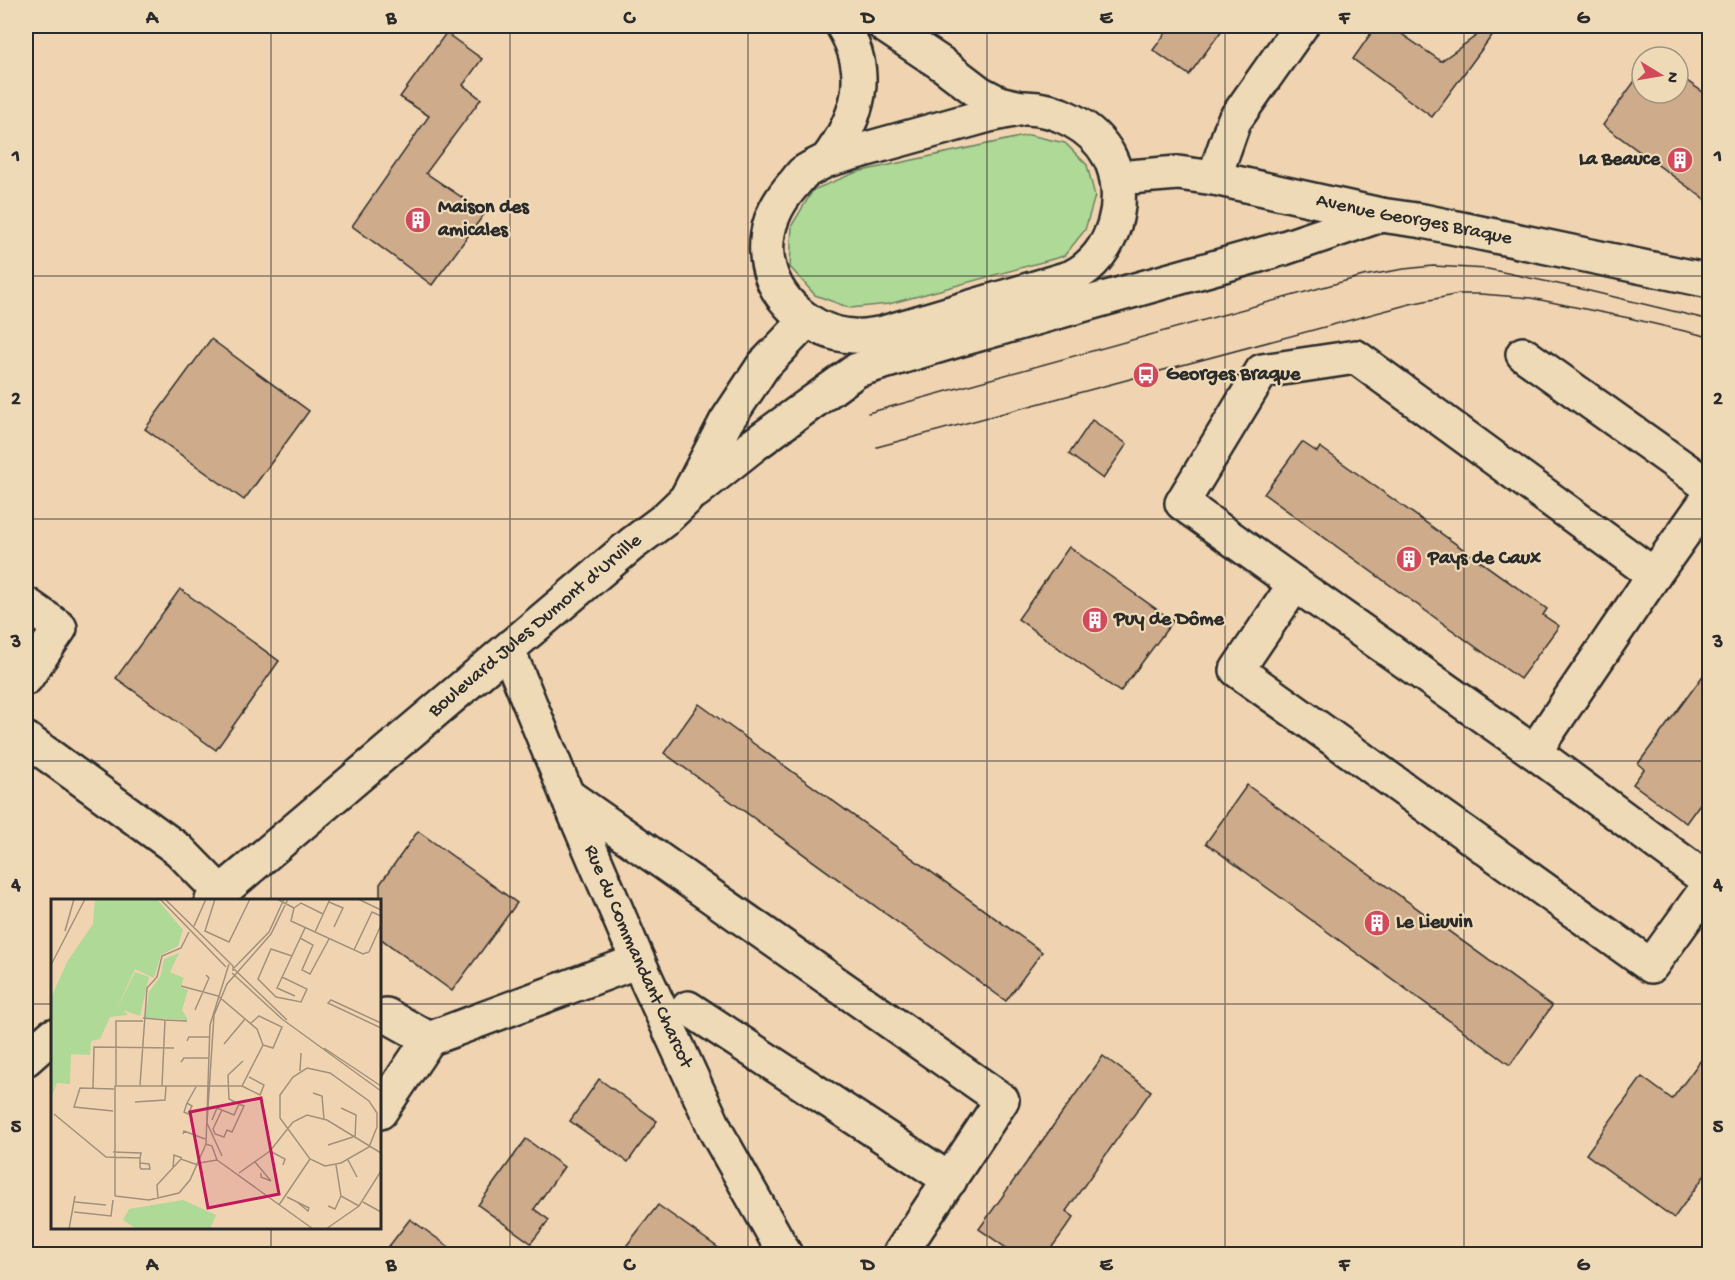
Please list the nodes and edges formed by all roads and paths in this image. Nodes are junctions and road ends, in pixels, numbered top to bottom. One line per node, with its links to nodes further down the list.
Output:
1 (843, 26): 5 (street)
2 (885, 26): 4 (street)
3 (1301, 26): 7 (street)
4 (1023, 108): 5 (street); 6 (street)
5 (827, 160): 12 (street)
6 (1117, 178): 7 (street, Avenue Georges Braque); 9 (street)
7 (1215, 178): 8 (street, Avenue Georges Braque)
8 (1381, 215): 10 (street, Avenue Georges Braque); 11 (street)
9 (1072, 277): 11 (street); 13 (street)
10 (1710, 281)
11 (1066, 310): 14 (street)
12 (807, 320): 13 (street); 18 (street, Boulevard Jules Dumont d'Urville)
13 (880, 334): 14 (street)
14 (912, 354): 18 (street)
15 (1523, 354): 16 (street)
16 (1710, 487)
17 (1710, 496): 19 (street)
18 (686, 499): 22 (street, Boulevard Jules Dumont d'Urville)
19 (1654, 575): 20 (street); 25 (street)
20 (1295, 584): 25 (street); 27 (street)
21 (26, 604): 23 (street)
22 (508, 650): 26 (street, Rue du Commandant Charcot); 28 (street, Boulevard Jules Dumont d'Urville)
23 (26, 678)
24 (26, 739): 28 (street, Boulevard Jules Dumont d'Urville)
25 (1534, 752): 27 (street)
26 (567, 795): 29 (street, Rue du Commandant Charcot); 36 (street)
27 (1710, 883)
28 (216, 897)
29 (638, 961): 33 (street); 37 (street, Rue du Commandant Charcot)
30 (688, 1008): 36 (street)
31 (381, 1017): 33 (street)
32 (51, 1037): 34 (street)
33 (429, 1039): 35 (street)
34 (26, 1059)
35 (381, 1111)
36 (950, 1180): 38 (street)
37 (785, 1254)
38 (900, 1254)

